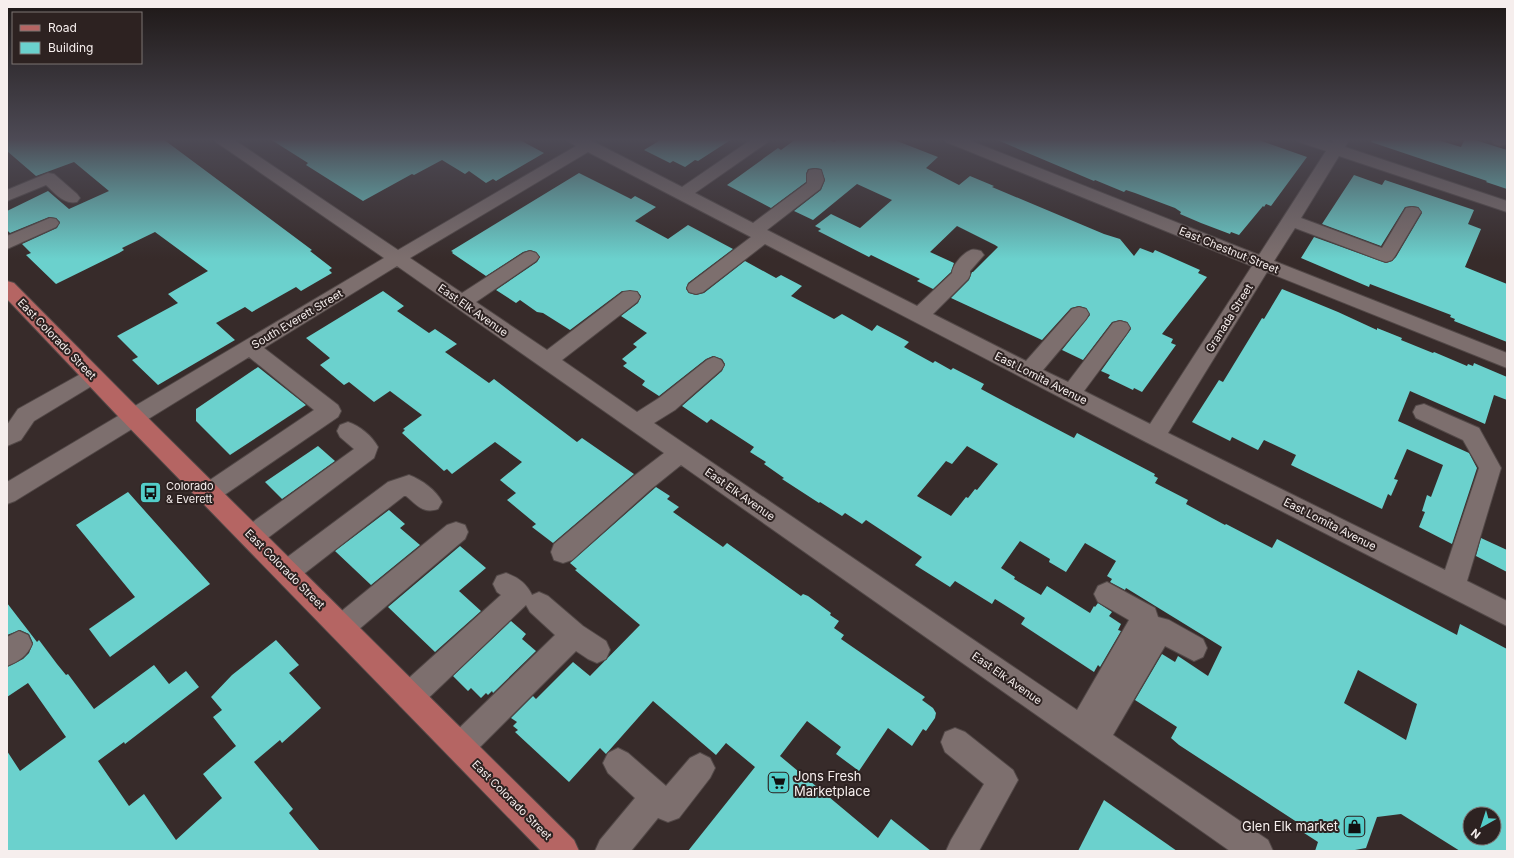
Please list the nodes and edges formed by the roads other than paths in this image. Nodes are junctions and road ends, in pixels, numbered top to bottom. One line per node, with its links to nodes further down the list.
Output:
1 (45, 179): 11 (street)
2 (49, 179): 13 (street)
3 (281, 179): 22 (street, East Elk Avenue)
4 (523, 179): 22 (street, South Everett Street)
5 (654, 179): 12 (street, East Lomita Avenue)
6 (704, 179): 12 (street)
7 (816, 179): 18 (street)
8 (1054, 179): 23 (street, East Chestnut Street)
9 (1316, 179): 16 (street, Granada Street)
10 (1432, 179): 14 (street)
11 (8, 194)
12 (683, 194): 18 (street, East Lomita Avenue)
13 (71, 198)
14 (1507, 207)
15 (1412, 212): 16 (street)
16 (1291, 220): 23 (street, Granada Street)
17 (50, 223): 19 (street)
18 (759, 233): 25 (street); 29 (street, East Lomita Avenue)
19 (7, 243)
20 (975, 255): 29 (street)
21 (530, 257): 27 (street)
22 (397, 258): 27 (street, East Elk Avenue); 31 (street, South Everett Street)
23 (1263, 264): 33 (street, East Chestnut Street); 42 (street, Granada Street)
24 (7, 287): 36 (main road, East Colorado Street)
25 (696, 288)
26 (630, 297): 32 (street)
27 (462, 302): 32 (street, East Elk Avenue)
28 (1079, 314): 35 (street)
29 (920, 316): 35 (street, East Lomita Avenue)
30 (1120, 328): 37 (street)
31 (250, 346): 39 (street, South Everett Street); 46 (street)
32 (547, 361): 40 (street, East Elk Avenue)
33 (1507, 361)
34 (714, 365): 40 (street)
35 (1029, 372): 37 (street, East Lomita Avenue)
36 (93, 376): 39 (main road, East Colorado Street); 43 (street)
37 (1071, 393): 42 (street, East Lomita Avenue)
38 (1424, 412): 54 (street)
39 (134, 417): 46 (main road, East Colorado Street); 47 (street, South Everett Street)
40 (636, 422): 44 (street, East Elk Avenue)
41 (348, 431): 50 (street)
42 (1154, 436): 54 (street, East Lomita Avenue)
43 (7, 437)
44 (680, 452): 51 (street); 63 (street, East Elk Avenue)
45 (400, 472): 52 (street)
46 (209, 493): 50 (main road, East Colorado Street)
47 (7, 494)
48 (430, 502): 52 (street)
49 (456, 532): 58 (street)
50 (252, 536): 52 (main road, East Colorado Street)
51 (563, 552)
52 (283, 568): 58 (main road, East Colorado Street)
53 (506, 584): 62 (street)
54 (1452, 586): 57 (street, East Lomita Avenue)
55 (1107, 594): 63 (street)
56 (539, 604): 59 (street)
57 (1507, 614)
58 (342, 627): 62 (main road, East Colorado Street)
59 (574, 635): 61 (street); 65 (street)
60 (1194, 648): 63 (street)
61 (598, 650)
62 (410, 696): 65 (main road, East Colorado Street)
63 (1088, 735): 72 (street, East Elk Avenue)
64 (955, 742): 71 (street)
65 (460, 748): 69 (main road, East Colorado Street)
66 (618, 763): 68 (street)
67 (700, 768): 68 (street)
68 (656, 797): 70 (street)
69 (563, 851)
70 (612, 851)
71 (962, 851)
72 (1257, 851)

